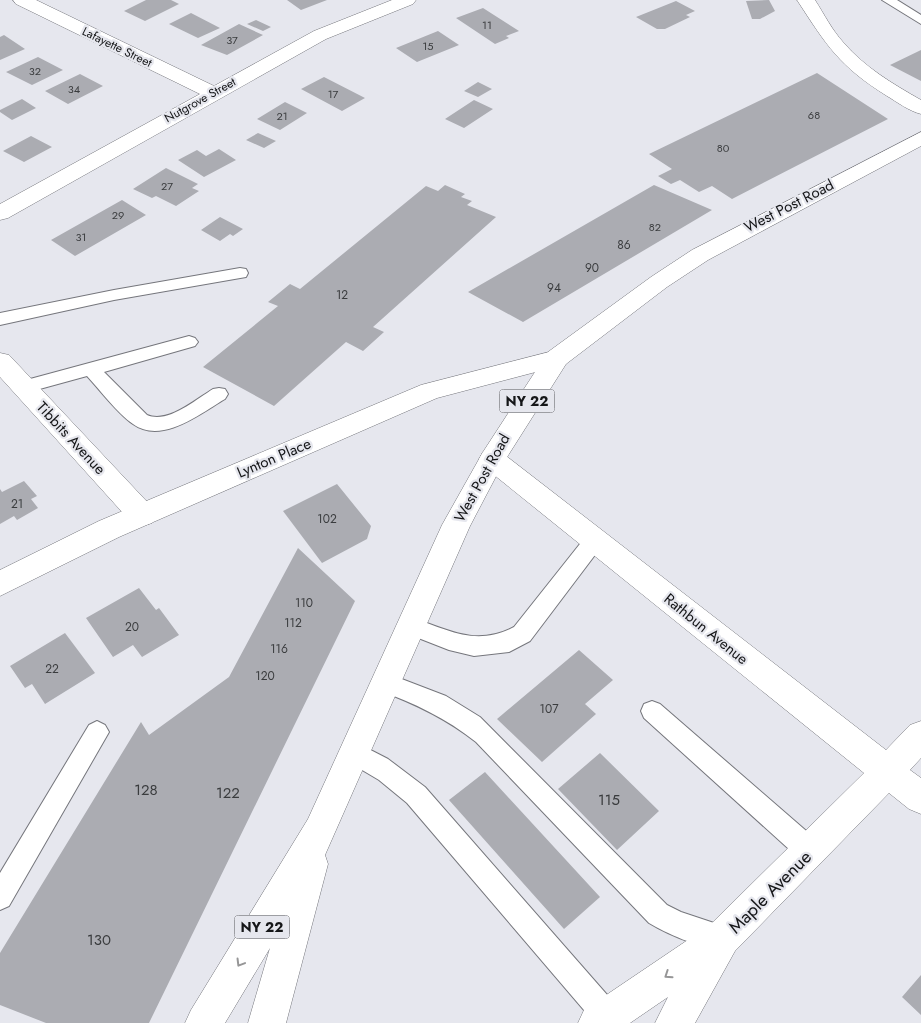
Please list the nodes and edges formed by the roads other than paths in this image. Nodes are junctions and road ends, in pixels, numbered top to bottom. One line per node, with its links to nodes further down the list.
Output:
1 (22, 0): 6 (street, Lafayette Street)
2 (407, 0): 6 (street, Nutgrove Street)
3 (806, 0): 7 (street)
4 (888, 0): 5 (lane)
5 (921, 20)
6 (212, 93): 9 (street, Nutgrove Street)
7 (921, 108)
8 (921, 138): 13 (street, West Post Road / NY 22)
9 (0, 213)
10 (240, 273): 11 (lane)
11 (0, 319)
12 (189, 342): 15 (lane)
13 (556, 358): 18 (street, West Post Road / NY 22); 19 (street, Lynton Place)
14 (0, 361): 16 (street, Tibbits Avenue)
15 (90, 368): 16 (lane); 17 (lane)
16 (25, 387): 19 (street, Tibbits Avenue)
17 (219, 394)
18 (492, 459): 20 (street, Rathbun Avenue); 22 (street, West Post Road / NY 22)
19 (142, 515): 21 (street, Lynton Place)
20 (594, 541): 22 (lane); 28 (street, Rathbun Avenue)
21 (0, 584)
22 (411, 626): 23 (street, West Post Road / NY 22)
23 (386, 683): 27 (street, West Post Road / NY 22); 33 (lane)
24 (652, 711): 31 (lane)
25 (97, 732): 32 (lane)
26 (921, 735): 28 (street, Maple Avenue)
27 (355, 753): 30 (street, West Post Road / NY 22); 34 (lane)
28 (887, 771): 29 (street, Rathbun Avenue); 31 (street, Maple Avenue)
29 (921, 798)
30 (320, 832): 35 (street, West Post Road / NY 22, one-way to 35); 36 (street, West Post Road / NY 22)
31 (810, 851): 33 (street, Maple Avenue)
32 (0, 897)
33 (723, 938): 34 (street, Maple Avenue, one-way to 34); 37 (street)
34 (606, 1021)
35 (204, 1023)
36 (267, 1023)
37 (674, 1023)

